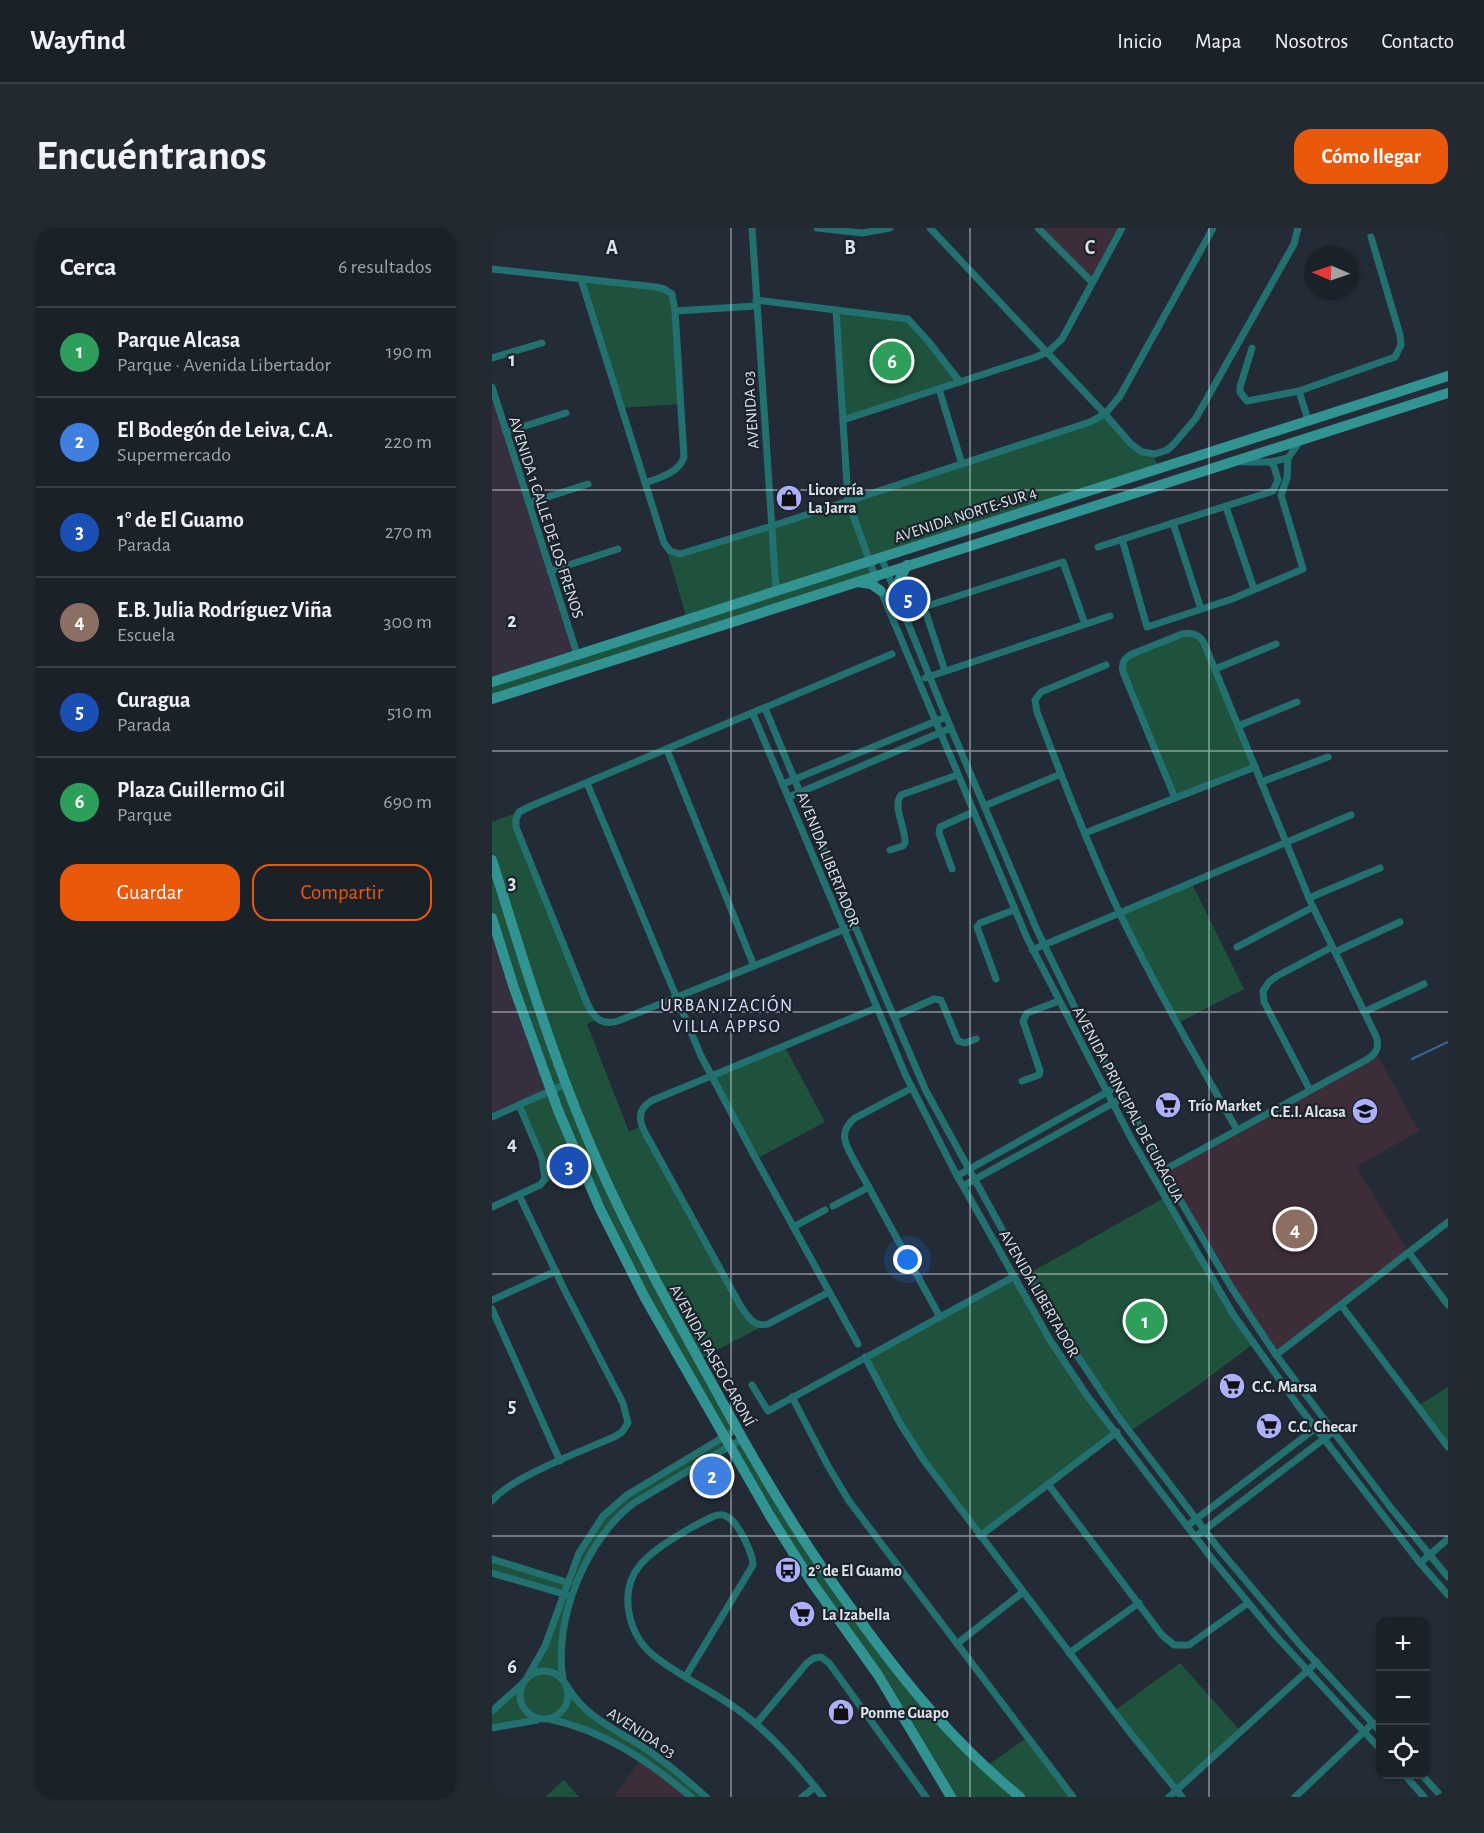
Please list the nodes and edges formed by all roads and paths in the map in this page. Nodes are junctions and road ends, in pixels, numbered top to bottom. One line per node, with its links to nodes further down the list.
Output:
1 (752, 228): 13 (street, AVENIDA 03)
2 (820, 228): 3 (street)
3 (890, 228)
4 (930, 228): 18 (street)
5 (1038, 228): 12 (street)
6 (1122, 228): 12 (street)
7 (1213, 228): 27 (street)
8 (1298, 228): 32 (street)
9 (1371, 237): 24 (street)
10 (492, 269): 11 (street)
11 (581, 279): 15 (street); 40 (street)
12 (1092, 282): 18 (street)
13 (756, 303): 14 (street); 15 (street); 46 (street, AVENIDA 03)
14 (836, 310): 21 (street); 28 (street, AVENIDA PRINCIPAL DE CURAGUA)
15 (675, 311): 40 (street)
16 (542, 343): 19 (street)
17 (1252, 348): 24 (street)
18 (1048, 352): 21 (street); 27 (street)
19 (492, 358)
20 (1448, 376): 29 (main road, AVENIDA NORTE-SUR 4)
21 (960, 382): 23 (street)
22 (492, 387): 30 (street, AVENIDA 1 CALLE DE LOS FRENOS)
23 (939, 388): 28 (street); 36 (street)
24 (1299, 391): 29 (street)
25 (1448, 393): 31 (main road, AVENIDA NORTE-SUR 4)
26 (566, 413): 30 (street)
27 (1105, 414): 32 (street); 36 (street)
28 (843, 420): 42 (street, AVENIDA PRINCIPAL DE CURAGUA)
29 (1308, 420): 37 (main road, AVENIDA NORTE-SUR 4)
30 (506, 432): 43 (street, AVENIDA 1 CALLE DE LOS FRENOS)
31 (1301, 440): 33 (street); 34 (main road, AVENIDA NORTE-SUR 4)
32 (1151, 454): 37 (street)
33 (1288, 458): 35 (street); 38 (street)
34 (1229, 462): 35 (street); 52 (main road, AVENIDA NORTE-SUR 4)
35 (1270, 462): 39 (street)
36 (962, 464): 42 (street)
37 (1160, 467): 50 (main road, AVENIDA NORTE-SUR 4)
38 (1287, 478): 39 (street); 57 (street)
39 (1278, 480): 44 (street)
40 (645, 483): 46 (street)
41 (588, 484): 43 (street)
42 (848, 501): 46 (street); 51 (street, AVENIDA PRINCIPAL DE CURAGUA)
43 (529, 503): 53 (street, AVENIDA 1 CALLE DE LOS FRENOS)
44 (1226, 507): 45 (street); 57 (street)
45 (1173, 523): 47 (street); 61 (street)
46 (772, 526): 58 (street, AVENIDA 03)
47 (1122, 539): 48 (street); 61 (street)
48 (1098, 547)
49 (618, 549): 53 (street)
50 (881, 557): 51 (main road, AVENIDA NORTE-SUR 4); 54 (street, AVENIDA PRINCIPAL DE CURAGUA)
51 (868, 561): 55 (street, AVENIDA PRINCIPAL DE CURAGUA); 58 (main road, AVENIDA NORTE-SUR 4)
52 (907, 565): 54 (main road, AVENIDA NORTE-SUR 4); 60 (main road)
53 (550, 571): 65 (street, AVENIDA 1 CALLE DE LOS FRENOS)
54 (886, 572): 55 (main road, AVENIDA NORTE-SUR 4); 60 (street, AVENIDA PRINCIPAL DE CURAGUA)
55 (874, 575): 56 (main road, AVENIDA NORTE-SUR 4); 59 (street, AVENIDA PRINCIPAL DE CURAGUA)
56 (854, 582): 59 (main road); 73 (main road, AVENIDA NORTE-SUR 4)
57 (1254, 589): 61 (street)
58 (776, 590): 65 (main road, AVENIDA NORTE-SUR 4)
59 (881, 591): 71 (street, AVENIDA PRINCIPAL DE CURAGUA)
60 (896, 594): 70 (street, AVENIDA PRINCIPAL DE CURAGUA)
61 (1201, 609)
62 (1110, 616): 63 (street)
63 (1085, 624): 69 (street); 69 (street)
64 (1276, 644): 68 (street)
65 (577, 654): 72 (main road, AVENIDA NORTE-SUR 4)
66 (892, 654): 75 (street)
67 (1106, 664): 85 (street)
68 (1215, 669): 79 (street); 93 (street)
69 (945, 671): 70 (street)
70 (929, 676): 71 (street); 77 (street, AVENIDA PRINCIPAL DE CURAGUA)
71 (918, 680): 78 (street, AVENIDA PRINCIPAL DE CURAGUA)
72 (492, 682)
73 (492, 699)
74 (1298, 702): 79 (street)
75 (765, 708): 76 (street); 87 (street, AVENIDA LIBERTADOR)
76 (753, 714): 82 (street); 90 (street, AVENIDA LIBERTADOR)
77 (946, 717): 78 (street); 80 (street, AVENIDA PRINCIPAL DE CURAGUA)
78 (935, 722): 81 (street, AVENIDA PRINCIPAL DE CURAGUA); 87 (street)
79 (1238, 726): 84 (street)
80 (951, 728): 81 (street); 94 (street, AVENIDA PRINCIPAL DE CURAGUA)
81 (940, 733): 86 (street, AVENIDA PRINCIPAL DE CURAGUA); 91 (street)
82 (667, 750): 88 (street); 115 (street)
83 (1328, 757): 89 (street)
84 (1255, 766): 89 (street); 93 (street)
85 (1061, 774): 94 (street); 97 (street)
86 (957, 776): 95 (street, AVENIDA PRINCIPAL DE CURAGUA); 99 (street)
87 (794, 780): 90 (street); 91 (street, AVENIDA LIBERTADOR)
88 (587, 783): 118 (street); 118 (street)
89 (1261, 783): 98 (street)
90 (783, 784): 92 (street, AVENIDA LIBERTADOR)
91 (800, 792): 92 (street); 109 (street, AVENIDA LIBERTADOR)
92 (789, 797): 110 (street, AVENIDA LIBERTADOR)
93 (1174, 798): 97 (street)
94 (984, 806): 111 (street, AVENIDA PRINCIPAL DE CURAGUA)
95 (972, 812): 102 (street); 105 (street, AVENIDA PRINCIPAL DE CURAGUA)
96 (1351, 815): 98 (street)
97 (1085, 833): 106 (street)
98 (1286, 842): 103 (street); 106 (street)
99 (890, 850)
100 (492, 860): 126 (main road, AVENIDA PASEO CARONÍ)
101 (1380, 868): 103 (street)
102 (952, 869)
103 (1309, 898): 104 (street)
104 (1313, 907): 112 (street); 114 (street)
105 (1014, 910): 113 (street, AVENIDA PRINCIPAL DE CURAGUA); 116 (street)
106 (1119, 912): 111 (street); 136 (street)
107 (492, 918): 130 (main road, AVENIDA PASEO CARONÍ)
108 (1400, 922): 114 (street)
109 (855, 925): 110 (street); 122 (street, AVENIDA LIBERTADOR)
110 (843, 930): 115 (street); 120 (street, AVENIDA LIBERTADOR)
111 (1044, 945): 113 (street); 127 (street, AVENIDA PRINCIPAL DE CURAGUA)
112 (1238, 947)
113 (1032, 950): 119 (street, AVENIDA PRINCIPAL DE CURAGUA)
114 (1334, 950): 121 (street); 129 (street)
115 (754, 966): 118 (street)
116 (996, 979)
117 (1424, 984): 121 (street)
118 (677, 997): 124 (street)
119 (1059, 1001): 125 (street); 131 (street, AVENIDA PRINCIPAL DE CURAGUA)
120 (876, 1008): 124 (street); 128 (street, AVENIDA LIBERTADOR)
121 (1365, 1012): 129 (street)
122 (894, 1017): 123 (street); 137 (street, AVENIDA LIBERTADOR)
123 (976, 1039)
124 (711, 1075): 148 (street); 152 (street)
125 (1022, 1081)
126 (566, 1084): 130 (street); 167 (main road, AVENIDA PASEO CARONÍ)
127 (1118, 1086): 131 (street); 132 (street, AVENIDA PRINCIPAL DE CURAGUA)
128 (912, 1088): 139 (street, AVENIDA LIBERTADOR); 142 (street)
129 (1310, 1090): 136 (street)
130 (550, 1091): 134 (street); 170 (main road, AVENIDA PASEO CARONÍ)
131 (1107, 1092): 133 (street, AVENIDA PRINCIPAL DE CURAGUA); 137 (street)
132 (1124, 1097): 133 (street); 138 (street, AVENIDA PRINCIPAL DE CURAGUA)
133 (1113, 1103): 140 (street); 165 (street, AVENIDA PRINCIPAL DE CURAGUA)
134 (519, 1105): 135 (street); 143 (street)
135 (492, 1117)
136 (1236, 1130): 138 (street)
137 (968, 1169): 139 (street); 140 (street, AVENIDA LIBERTADOR)
138 (1164, 1170): 159 (street, AVENIDA PRINCIPAL DE CURAGUA)
139 (957, 1176): 141 (street, AVENIDA LIBERTADOR)
140 (974, 1181): 141 (street); 164 (street, AVENIDA LIBERTADOR)
141 (963, 1186): 151 (street, AVENIDA LIBERTADOR)
142 (868, 1187): 144 (street); 157 (street)
143 (519, 1195): 145 (street); 150 (street)
144 (833, 1206)
145 (492, 1207)
146 (825, 1209): 148 (street)
147 (1448, 1222): 149 (street)
148 (793, 1227): 152 (street)
149 (1409, 1253): 154 (street); 155 (street)
150 (556, 1271): 153 (street); 172 (street)
151 (1013, 1277): 157 (street); 168 (street, AVENIDA LIBERTADOR)
152 (830, 1293): 158 (street)
153 (492, 1300)
154 (1341, 1305): 159 (street); 171 (street)
155 (1448, 1305)
156 (492, 1309): 172 (street)
157 (940, 1317): 160 (street)
158 (858, 1344)
159 (1276, 1356): 163 (street, AVENIDA PRINCIPAL DE CURAGUA)
160 (865, 1357): 162 (street); 178 (street)
161 (752, 1385): 162 (street)
162 (792, 1397): 194 (street)
163 (1324, 1421): 165 (street); 166 (street, AVENIDA PRINCIPAL DE CURAGUA)
164 (1125, 1426): 168 (street); 175 (street, AVENIDA LIBERTADOR)
165 (1315, 1428): 169 (street, AVENIDA PRINCIPAL DE CURAGUA); 175 (street)
166 (1333, 1432): 169 (street); 181 (street, AVENIDA PRINCIPAL DE CURAGUA)
167 (739, 1434): 170 (street); 170 (street); 220 (main road, AVENIDA PASEO CARONÍ)
168 (1116, 1434): 173 (street); 176 (street, AVENIDA LIBERTADOR)
169 (1323, 1439): 177 (street); 183 (street, AVENIDA PRINCIPAL DE CURAGUA)
170 (726, 1441): 186 (street); 187 (street); 219 (main road, AVENIDA PASEO CARONÍ)
171 (1448, 1447)
172 (560, 1461): 174 (street)
173 (1048, 1485): 178 (street); 192 (street)
174 (492, 1501)
175 (1196, 1519): 176 (street); 177 (street, AVENIDA LIBERTADOR)
176 (1187, 1526): 179 (street, AVENIDA LIBERTADOR)
177 (1204, 1530): 179 (street); 196 (street, AVENIDA LIBERTADOR)
178 (980, 1536): 188 (street)
179 (1195, 1537): 193 (street, AVENIDA LIBERTADOR)
180 (1448, 1539): 181 (street)
181 (1429, 1556): 183 (street); 185 (street, AVENIDA PRINCIPAL DE CURAGUA)
182 (492, 1559): 186 (street)
183 (1420, 1563): 190 (street, AVENIDA PRINCIPAL DE CURAGUA)
184 (492, 1573): 189 (street)
185 (1448, 1577)
186 (568, 1582): 187 (street); 189 (street)
187 (578, 1585): 191 (street)
188 (1023, 1592): 194 (street); 195 (street)
189 (564, 1594): 191 (street); 199 (street)
190 (1448, 1595)
191 (573, 1597): 200 (street)
192 (1138, 1603): 193 (street); 195 (street)
193 (1248, 1603): 197 (street, AVENIDA LIBERTADOR)
194 (958, 1643): 221 (street)
195 (1069, 1653): 213 (street)
196 (1317, 1662): 197 (street); 204 (street, AVENIDA LIBERTADOR)
197 (1308, 1671): 208 (street, AVENIDA LIBERTADOR); 213 (street)
198 (686, 1676): 198 (street); 205 (street)
199 (526, 1679): 200 (street); 201 (street); 203 (street)
200 (565, 1683): 202 (street); 215 (street, AVENIDA 03)
201 (492, 1712)
202 (549, 1719): 203 (street); 214 (street, AVENIDA 03)
203 (541, 1720): 207 (street)
204 (1374, 1723): 206 (street, AVENIDA LIBERTADOR); 208 (street)
205 (756, 1724): 212 (street); 218 (street)
206 (1376, 1726)
207 (492, 1728)
208 (1364, 1732): 209 (street, AVENIDA LIBERTADOR); 223 (street)
209 (1376, 1745)
210 (1408, 1779): 224 (street)
211 (1426, 1779): 225 (street)
212 (815, 1787): 216 (street); 217 (street)
213 (1179, 1794): 222 (street)
214 (691, 1797)
215 (706, 1797)
216 (802, 1797)
217 (823, 1797)
218 (926, 1797)
219 (951, 1797)
220 (1020, 1797)
221 (1073, 1797)
222 (1169, 1797)
223 (1296, 1797)
224 (1424, 1797)
225 (1442, 1797)

